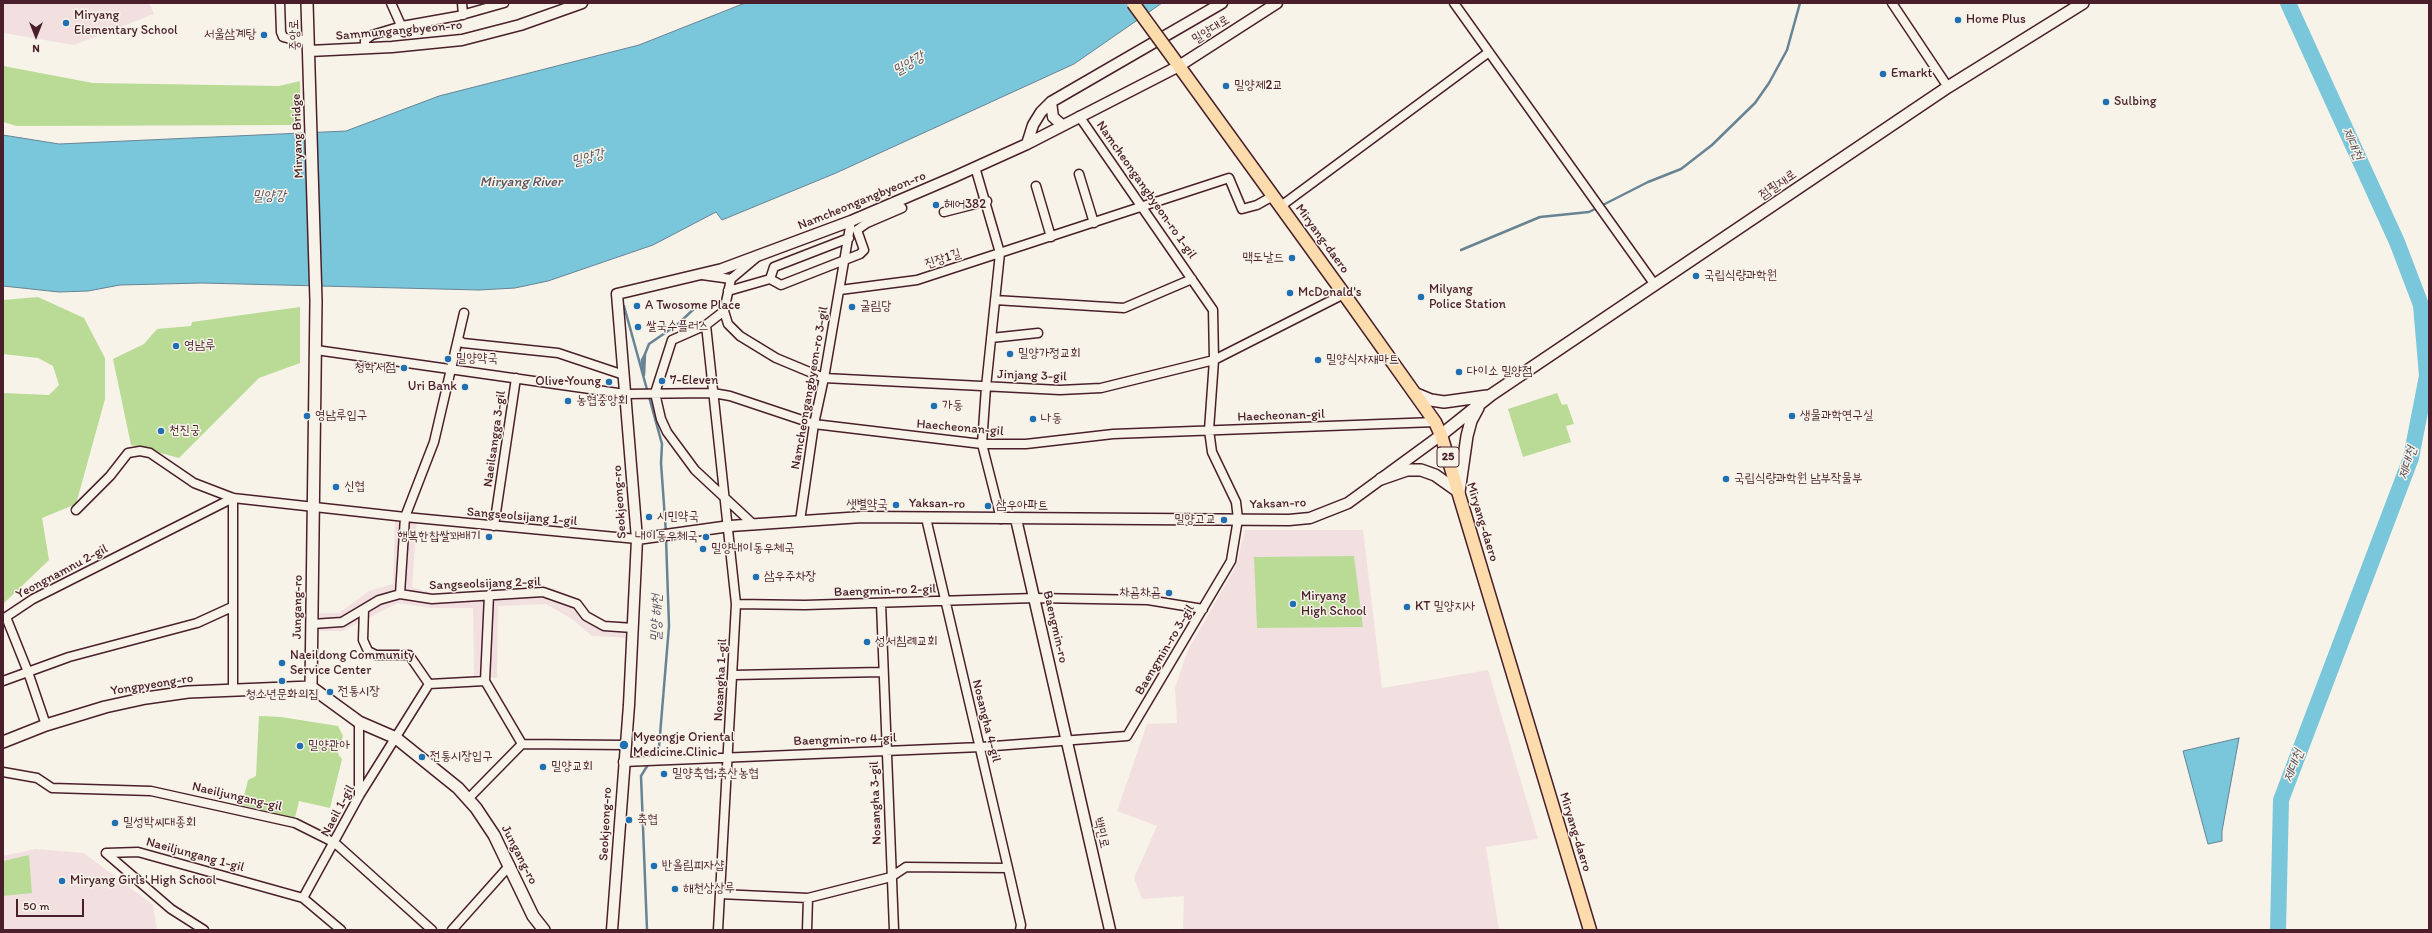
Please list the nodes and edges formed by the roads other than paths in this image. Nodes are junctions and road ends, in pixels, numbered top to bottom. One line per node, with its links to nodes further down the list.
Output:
1 (280, 3): 15 (street)
2 (307, 3): 15 (main road, 중앙로)
3 (391, 3): 14 (street)
4 (462, 3): 13 (street)
5 (504, 3): 13 (street)
6 (582, 3): 16 (street, Sammungangbyeon-ro)
7 (1133, 3): 20 (main road, Miryang-daero / 25, bridge)
8 (1222, 3): 22 (street)
9 (1277, 3): 20 (street, 밀양대로)
10 (1454, 3): 18 (street)
11 (1892, 3): 21 (street)
12 (2083, 3): 21 (main road, 점필재로)
13 (463, 15): 14 (street)
14 (403, 29): 16 (street)
15 (309, 40): 17 (main road, 중앙로)
16 (365, 48): 17 (street, Sammungangbyeon-ro)
17 (309, 51): 19 (main road, 중앙로)
18 (1489, 52): 31 (street); 46 (street)
19 (310, 65): 51 (main road, Miryang Bridge)
20 (1179, 66): 23 (street, Namcheongangbyeon-ro); 29 (main road, Miryang-daero / 25)
21 (1948, 87): 46 (main road, 점필재로)
22 (1051, 102): 24 (street); 25 (street)
23 (1079, 116): 24 (street, Namcheongangbyeon-ro); 32 (street, Namcheongangbyeon-ro 1-gil)
24 (1062, 125): 25 (street, Namcheongangbyeon-ro)
25 (1027, 144): 26 (street, Namcheongangbyeon-ro)
26 (975, 167): 30 (street); 35 (street, Namcheongangbyeon-ro)
27 (1079, 174): 36 (street)
28 (1036, 186): 37 (street)
29 (1273, 196): 31 (main road, Miryang-daero / 25); 32 (street, 진장1길)
30 (987, 202): 34 (street); 39 (street)
31 (1281, 206): 49 (main road, Miryang-daero / 25)
32 (1143, 207): 36 (street, 진장1길); 45 (street, Namcheongangbyeon-ro 1-gil)
33 (902, 208): 41 (street)
34 (944, 212)
35 (851, 221): 38 (street, Namcheongangbyeon-ro 3-gil); 40 (street, Namcheongangbyeon-ro)
36 (1094, 223): 37 (street, 진장1길)
37 (1051, 237): 39 (street, 진장1길)
38 (849, 238): 41 (street, Namcheongangbyeon-ro 3-gil); 44 (street)
39 (1000, 253): 47 (street, 진장1길); 50 (street)
40 (758, 256): 42 (street, Namcheongangbyeon-ro); 43 (street)
41 (846, 260): 44 (street); 47 (street, Namcheongangbyeon-ro 3-gil)
42 (698, 274): 43 (street); 61 (street, Namcheongangbyeon-ro)
43 (731, 279): 48 (street)
44 (770, 279): 48 (street)
45 (1192, 279): 50 (street, Namcheongangbyeon-ro 1-gil); 59 (street, Namcheongangbyeon-ro 1-gil)
46 (1655, 285): 69 (main road, 점필재로)
47 (840, 290): 63 (street, Namcheongangbyeon-ro 3-gil)
48 (728, 291): 52 (street)
49 (1344, 294): 59 (street, Jinjang 3-gil); 67 (main road, Miryang-daero / 25)
50 (995, 300): 56 (street)
51 (316, 301): 58 (main road, Jungang-ro)
52 (724, 311): 54 (street); 63 (street, Jinjang 3-gil)
53 (464, 313): 57 (street)
54 (706, 325): 65 (street); 66 (street, Nosangha 1-gil)
55 (1038, 333): 56 (street)
56 (991, 338): 64 (street)
57 (458, 340): 60 (street); 61 (street)
58 (316, 350): 60 (street); 80 (main road, Jungang-ro)
59 (1214, 360): 64 (street, Jinjang 3-gil); 73 (street, Namcheongangbyeon-ro 1-gil)
60 (452, 369): 62 (street); 82 (street)
61 (624, 375): 68 (street, Namcheongangbyeon-ro)
62 (516, 378): 68 (street); 89 (street, Naeilsangga 3-gil)
63 (824, 378): 64 (street, Jinjang 3-gil); 72 (street, Namcheongangbyeon-ro 3-gil)
64 (986, 387): 75 (street)
65 (655, 393): 66 (street, Haecheonan-gil); 68 (street, Haecheonan-gil); 79 (street)
66 (713, 393): 72 (street, Haecheonan-gil); 79 (street, Nosangha 1-gil)
67 (1414, 393): 69 (main road, 점필재로); 71 (main road, Miryang-daero / 25)
68 (625, 394): 91 (street, Seokjeong-ro)
69 (1491, 395): 70 (main road, 점필재로)
70 (1481, 403): 74 (main road, 점필재로); 77 (main road, 점필재로)
71 (1435, 422): 73 (street, Haecheonan-gil); 74 (main road, Miryang-daero / 25)
72 (814, 424): 75 (street, Haecheonan-gil); 87 (street, Namcheongangbyeon-ro 3-gil)
73 (1209, 430): 75 (street, Haecheonan-gil); 86 (street, Yaksan-ro)
74 (1442, 435): 76 (street, Yaksan-ro); 77 (main road, Miryang-daero / 25)
75 (982, 444): 84 (street)
76 (1381, 479): 77 (main road, Yaksan-ro); 86 (street, Yaksan-ro)
77 (1459, 492): 143 (main road, Miryang-daero / 25)
78 (233, 498): 80 (street, Sangseolsijang 1-gil); 81 (street, Sangseolsijang 1-gil); 98 (street); 103 (street, Yeongnamnu 2-gil)
79 (727, 501): 88 (street); 90 (street, Nosangha 1-gil)
80 (315, 508): 82 (street, Sangseolsijang 1-gil); 101 (main road, Jungang-ro)
81 (76, 510)
82 (405, 518): 89 (street, Sangseolsijang 1-gil); 92 (street)
83 (926, 518): 84 (street, Yaksan-ro); 87 (street, Yaksan-ro); 95 (street, Nosangha 4-gil)
84 (1001, 519): 85 (street, Yaksan-ro)
85 (1016, 519): 86 (street, Yaksan-ro); 94 (street, Baengmin-ro)
86 (1238, 519): 100 (street, Baengmin-ro 3-gil)
87 (800, 521): 88 (street, Yaksan-ro)
88 (754, 525): 90 (street, Yaksan-ro)
89 (494, 526): 91 (street, Sangseolsijang 1-gil)
90 (730, 526): 91 (street, Yaksan-ro); 97 (street, Nosangha 1-gil)
91 (637, 539): 102 (street, Seokjeong-ro)
92 (400, 594): 93 (street, Sangseolsijang 2-gil); 99 (street, Sangseolsijang 2-gil)
93 (489, 595): 102 (street, Sangseolsijang 2-gil); 107 (street)
94 (1035, 598): 95 (street, Baengmin-ro 2-gil); 100 (street, Baengmin-ro 2-gil); 114 (street, Baengmin-ro)
95 (945, 601): 96 (street, Baengmin-ro 2-gil); 118 (street, Nosangha 4-gil)
96 (881, 603): 97 (street, Baengmin-ro 2-gil); 104 (street, Nosangha 3-gil)
97 (736, 604): 105 (street, Nosangha 1-gil)
98 (232, 607): 103 (street); 110 (street)
99 (364, 609): 101 (street, Sangseolsijang 2-gil); 108 (street)
100 (1203, 609): 114 (street, Baengmin-ro 3-gil)
101 (312, 624): 109 (main road, Jungang-ro)
102 (633, 628): 117 (street, Seokjeong-ro)
103 (28, 672): 106 (street); 112 (street, Yeongnamnu 2-gil)
104 (882, 672): 105 (street); 119 (street, Nosangha 3-gil)
105 (733, 674): 120 (street, Nosangha 1-gil)
106 (3, 681)
107 (486, 681): 108 (street); 116 (street)
108 (429, 684): 113 (street, Naeil 1-gil)
109 (311, 687): 110 (main road, Yongpyeong-ro); 111 (main road, Jungang-ro)
110 (233, 690): 112 (main road, Yongpyeong-ro)
111 (359, 722): 113 (main road, Jungang-ro); 123 (street)
112 (46, 725): 115 (main road, Yongpyeong-ro)
113 (396, 738): 123 (street, Naeil 1-gil); 124 (main road, Jungang-ro)
114 (1067, 741): 118 (street, Baengmin-ro 4-gil); 142 (street, 백민로)
115 (3, 742)
116 (522, 744): 117 (street); 124 (street)
117 (624, 744): 121 (street, Seokjeong-ro)
118 (980, 747): 119 (street, Baengmin-ro 4-gil); 127 (street, Nosangha 4-gil)
119 (886, 750): 120 (street, Baengmin-ro 4-gil); 128 (street, Nosangha 3-gil)
120 (729, 758): 121 (street, Baengmin-ro 4-gil); 129 (street, Nosangha 1-gil)
121 (626, 762): 132 (street, Seokjeong-ro)
122 (3, 772): 125 (street, Naeiljungang-gil)
123 (359, 796): 125 (street, Naeil 1-gil)
124 (468, 799): 126 (main road, Jungang-ro)
125 (335, 843): 130 (street, Naeil 1-gil); 135 (street, Naeiljungang-gil)
126 (510, 865): 136 (street); 137 (main road, Jungang-ro)
127 (1008, 868): 128 (street); 141 (street, Nosangha 4-gil)
128 (891, 877): 131 (street); 140 (street, Nosangha 3-gil)
129 (720, 894): 131 (street); 138 (street, Nosangha 1-gil)
130 (303, 898): 133 (street, Naeiljungang 1-gil); 134 (street, Naeiljungang 1-gil)
131 (808, 898): 139 (street)
132 (614, 927)
133 (204, 930)
134 (341, 930)
135 (432, 930)
136 (452, 930)
137 (544, 930)
138 (718, 930)
139 (807, 930)
140 (894, 930)
141 (1020, 930)
142 (1110, 930)
143 (1590, 930)

